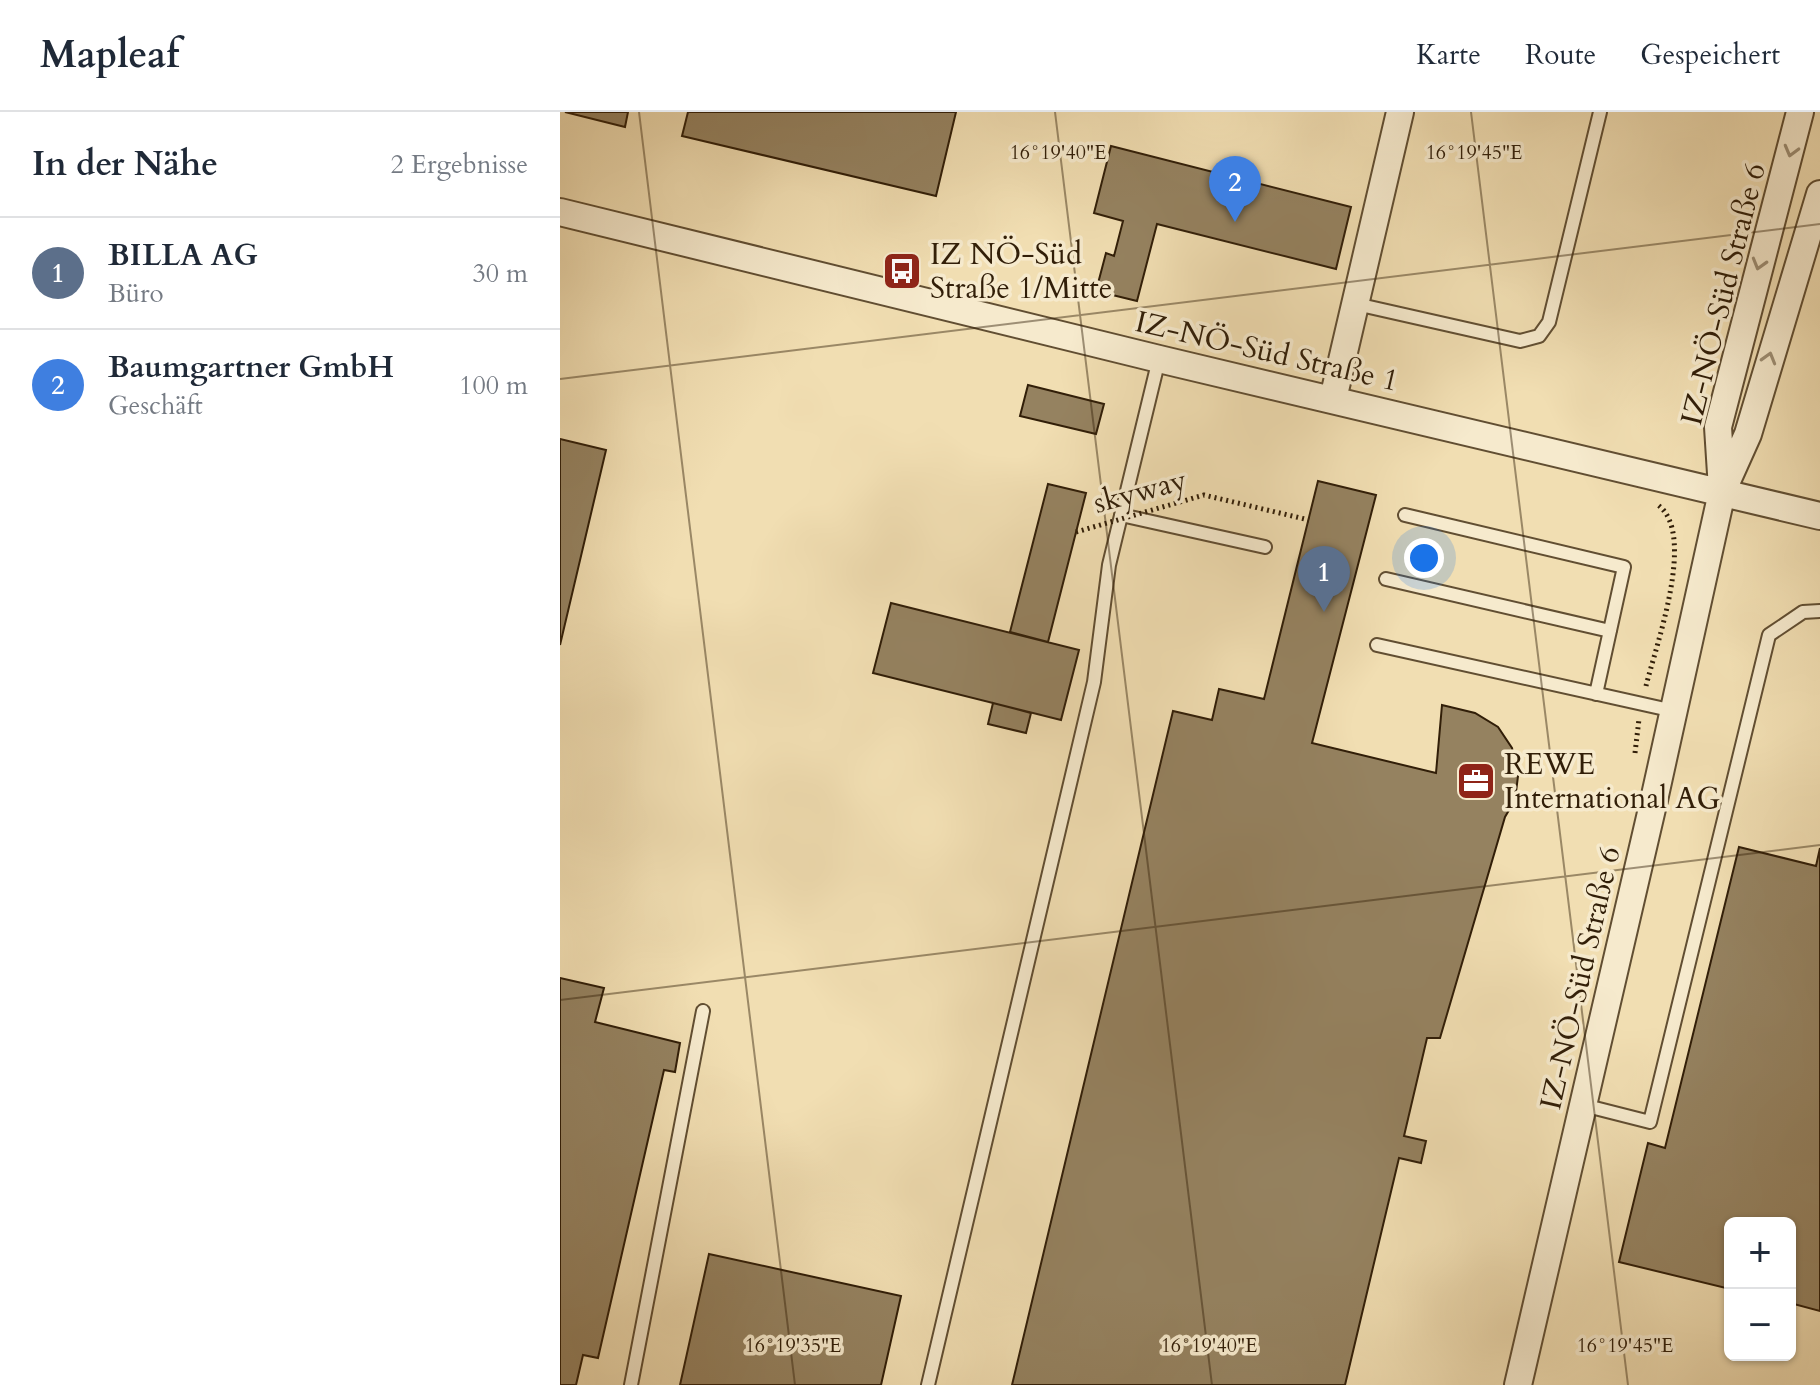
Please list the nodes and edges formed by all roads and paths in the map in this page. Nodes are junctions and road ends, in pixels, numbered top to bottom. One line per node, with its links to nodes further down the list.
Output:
1 (1400, 112): 6 (street)
2 (1600, 112): 6 (lane)
3 (1800, 112): 9 (street, IZ-NÖ-Süd Straße 6, one-way to 9)
4 (1820, 194): 9 (street, IZ-NÖ-Süd Straße 6, one-way to 4)
5 (560, 212): 7 (street, IZ-NÖ-Süd Straße 1)
6 (1356, 304): 8 (street)
7 (1159, 359): 8 (street, IZ-NÖ-Süd Straße 1); 10 (lane)
8 (1333, 399): 9 (street, IZ-NÖ-Süd Straße 1)
9 (1722, 492): 12 (street, IZ-NÖ-Süd Straße 1); 21 (street, IZ-NÖ-Süd Straße 6)
10 (1121, 515): 15 (lane); 25 (lane)
11 (1405, 515): 18 (lane)
12 (1820, 516)
13 (1309, 520): 14 (path, skyway, bridge)
14 (1076, 532)
15 (1265, 547)
16 (1386, 579): 18 (lane)
17 (1820, 611): 23 (lane)
18 (1610, 631): 20 (lane)
19 (1377, 645): 20 (lane)
20 (1596, 694): 21 (lane)
21 (1674, 711): 23 (street, IZ-NÖ-Süd Straße 6)
22 (703, 1011): 24 (lane)
23 (1583, 1105): 26 (street, IZ-NÖ-Süd Straße 6)
24 (631, 1385)
25 (928, 1385)
26 (1518, 1385)

